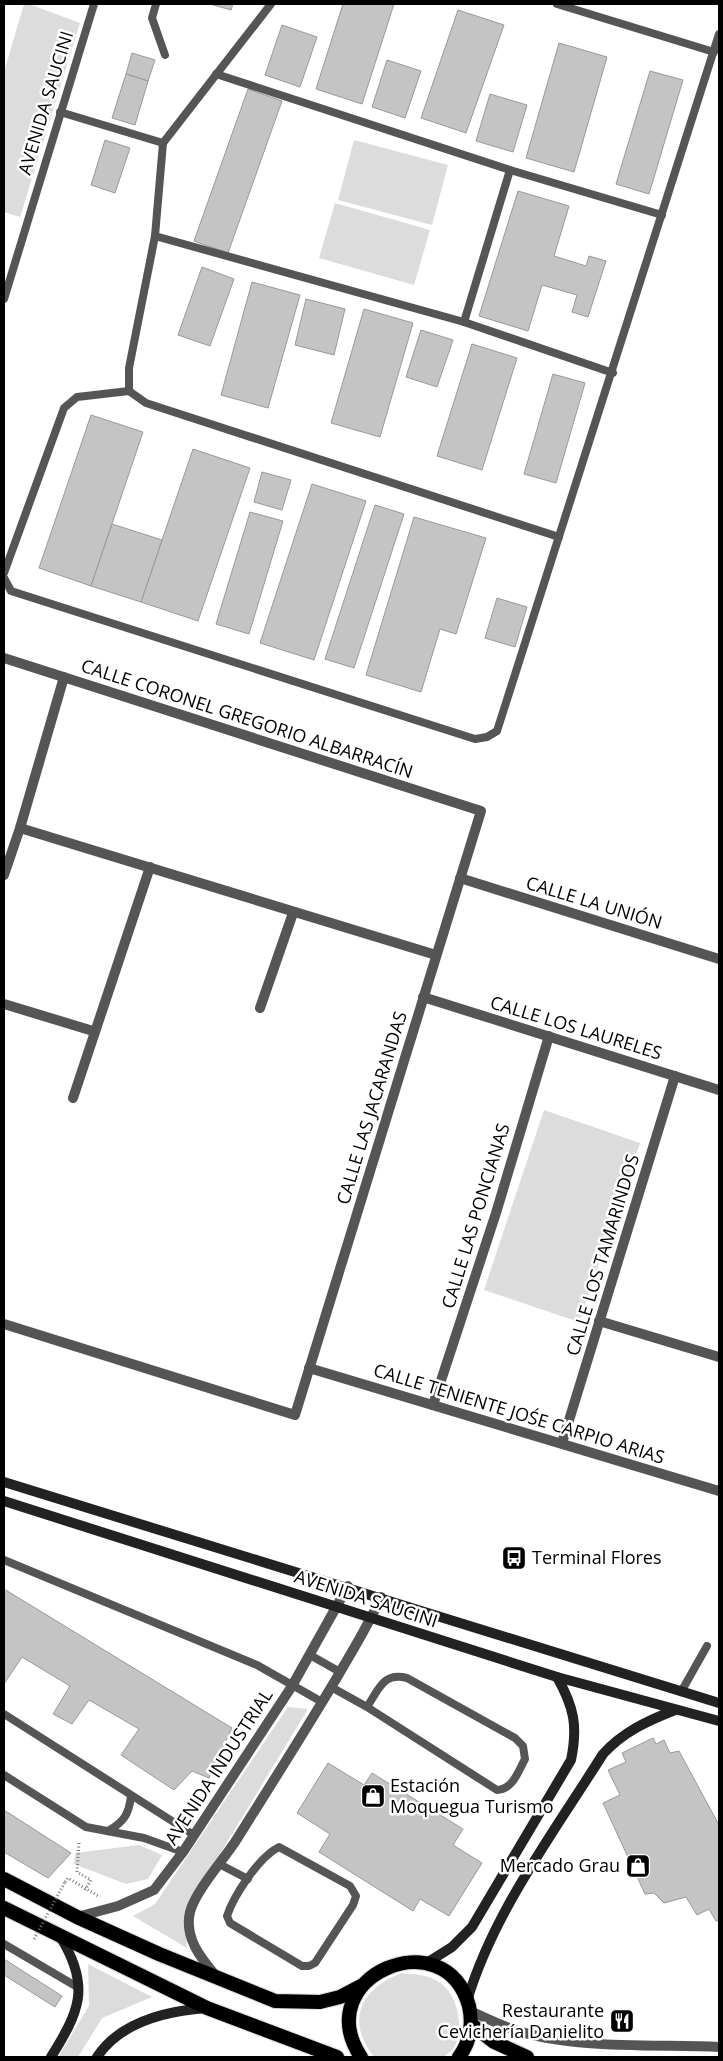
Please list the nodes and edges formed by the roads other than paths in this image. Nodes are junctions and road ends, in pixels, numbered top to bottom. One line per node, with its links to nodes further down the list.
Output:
1 (94, 4): 9 (lane, AVENIDA SAUCINI)
2 (156, 4): 7 (lane)
3 (271, 4): 8 (lane)
4 (556, 4): 6 (lane)
5 (719, 34): 6 (lane)
6 (714, 52): 12 (lane)
7 (165, 55)
8 (216, 74): 10 (lane); 11 (lane)
9 (60, 112): 10 (lane); 14 (lane, AVENIDA SAUCINI)
10 (163, 143): 13 (lane)
11 (510, 170): 12 (lane); 15 (lane)
12 (662, 215): 16 (lane)
13 (155, 236): 15 (lane); 17 (lane)
14 (4, 299)
15 (464, 322): 16 (lane)
16 (612, 373): 18 (lane)
17 (129, 391): 18 (lane); 19 (lane)
18 (558, 537): 20 (lane)
19 (4, 573)
20 (4, 578)
21 (4, 658): 22 (street, CALLE CORONEL GREGORIO ALBARRACÍN)
22 (64, 677): 23 (street, CALLE CORONEL GREGORIO ALBARRACÍN); 24 (street)
23 (481, 811): 27 (street, CALLE LAS JACARANDAS)
24 (20, 828): 25 (street); 26 (street)
25 (150, 867): 28 (street); 34 (street)
26 (4, 875)
27 (460, 878): 29 (street, CALLE LAS JACARANDAS); 30 (street, CALLE LA UNIÓN)
28 (293, 913): 29 (street); 33 (street)
29 (436, 955): 31 (street, CALLE LAS JACARANDAS)
30 (719, 959)
31 (423, 997): 35 (street, CALLE LOS LAURELES); 42 (street, CALLE LAS JACARANDAS)
32 (4, 1004): 34 (street)
33 (260, 1008)
34 (93, 1031): 38 (street)
35 (549, 1036): 36 (street, CALLE LOS LAURELES); 43 (street, CALLE LAS PONCIANAS)
36 (675, 1076): 37 (street, CALLE LOS LAURELES); 39 (street, CALLE LOS TAMARINDOS)
37 (719, 1090)
38 (73, 1098)
39 (599, 1321): 41 (street); 44 (street, CALLE LOS TAMARINDOS)
40 (4, 1324): 42 (street, CALLE LAS JACARANDAS)
41 (719, 1357)
42 (309, 1368): 43 (street, CALLE TENIENTE JOŚE CARPIO ARIAS)
43 (433, 1405): 44 (street, CALLE TENIENTE JOŚE CARPIO ARIAS)
44 (562, 1443): 46 (street, CALLE TENIENTE JOŚE CARPIO ARIAS)
45 (4, 1482): 48 (main road, AVENIDA SAUCINI)
46 (719, 1491)
47 (4, 1501): 50 (main road, AVENIDA SAUCINI)
48 (90, 1508): 49 (main road, AVENIDA SAUCINI); 50 (main road)
49 (129, 1520): 51 (main road); 53 (main road, AVENIDA SAUCINI)
50 (85, 1525): 51 (main road, AVENIDA SAUCINI)
51 (122, 1537): 55 (main road, AVENIDA SAUCINI)
52 (4, 1560): 61 (lane)
53 (348, 1586): 54 (main road, AVENIDA SAUCINI); 55 (street, AVENIDA INDUSTRIAL)
54 (381, 1597): 56 (street); 63 (main road, AVENIDA SAUCINI)
55 (338, 1607): 56 (main road, AVENIDA SAUCINI); 58 (street, AVENIDA INDUSTRIAL)
56 (372, 1618): 59 (street); 60 (main road, AVENIDA SAUCINI)
57 (707, 1646): 63 (lane)
58 (310, 1656): 59 (lane); 61 (street, AVENIDA INDUSTRIAL)
59 (340, 1672): 62 (street)
60 (557, 1677): 67 (main road, AVENIDA SAUCINI); 82 (main road)
61 (292, 1686): 64 (lane); 73 (street, AVENIDA INDUSTRIAL)
62 (331, 1687): 64 (street); 66 (lane)
63 (681, 1692): 65 (main road, AVENIDA SAUCINI); 67 (main road)
64 (322, 1702): 75 (street)
65 (719, 1703)
66 (367, 1707): 66 (lane)
67 (675, 1710): 69 (main road, AVENIDA SAUCINI); 87 (main road)
68 (4, 1714): 71 (lane)
69 (719, 1721)
70 (4, 1775): 72 (lane)
71 (131, 1796): 72 (lane); 73 (lane)
72 (108, 1831): 74 (lane)
73 (194, 1835): 74 (street, AVENIDA INDUSTRIAL)
74 (183, 1852): 79 (street, AVENIDA INDUSTRIAL)
75 (221, 1864): 76 (lane); 83 (street)
76 (248, 1879): 76 (lane)
77 (5, 1880): 79 (highway)
78 (4, 1908): 80 (highway)
79 (77, 1917): 83 (highway)
80 (61, 1938): 85 (main road); 86 (highway)
81 (4, 1944): 85 (lane)
82 (425, 1964): 84 (highway); 87 (highway)
83 (216, 1977): 84 (highway)
84 (361, 1986): 92 (highway)
85 (79, 1988): 89 (main road)
86 (208, 2008): 90 (main road); 91 (highway)
87 (469, 2012): 88 (street); 93 (highway); 94 (highway)
88 (719, 2047)
89 (51, 2057)
90 (97, 2057)
91 (337, 2057)
92 (361, 2057)
93 (459, 2057)
94 (527, 2057)

